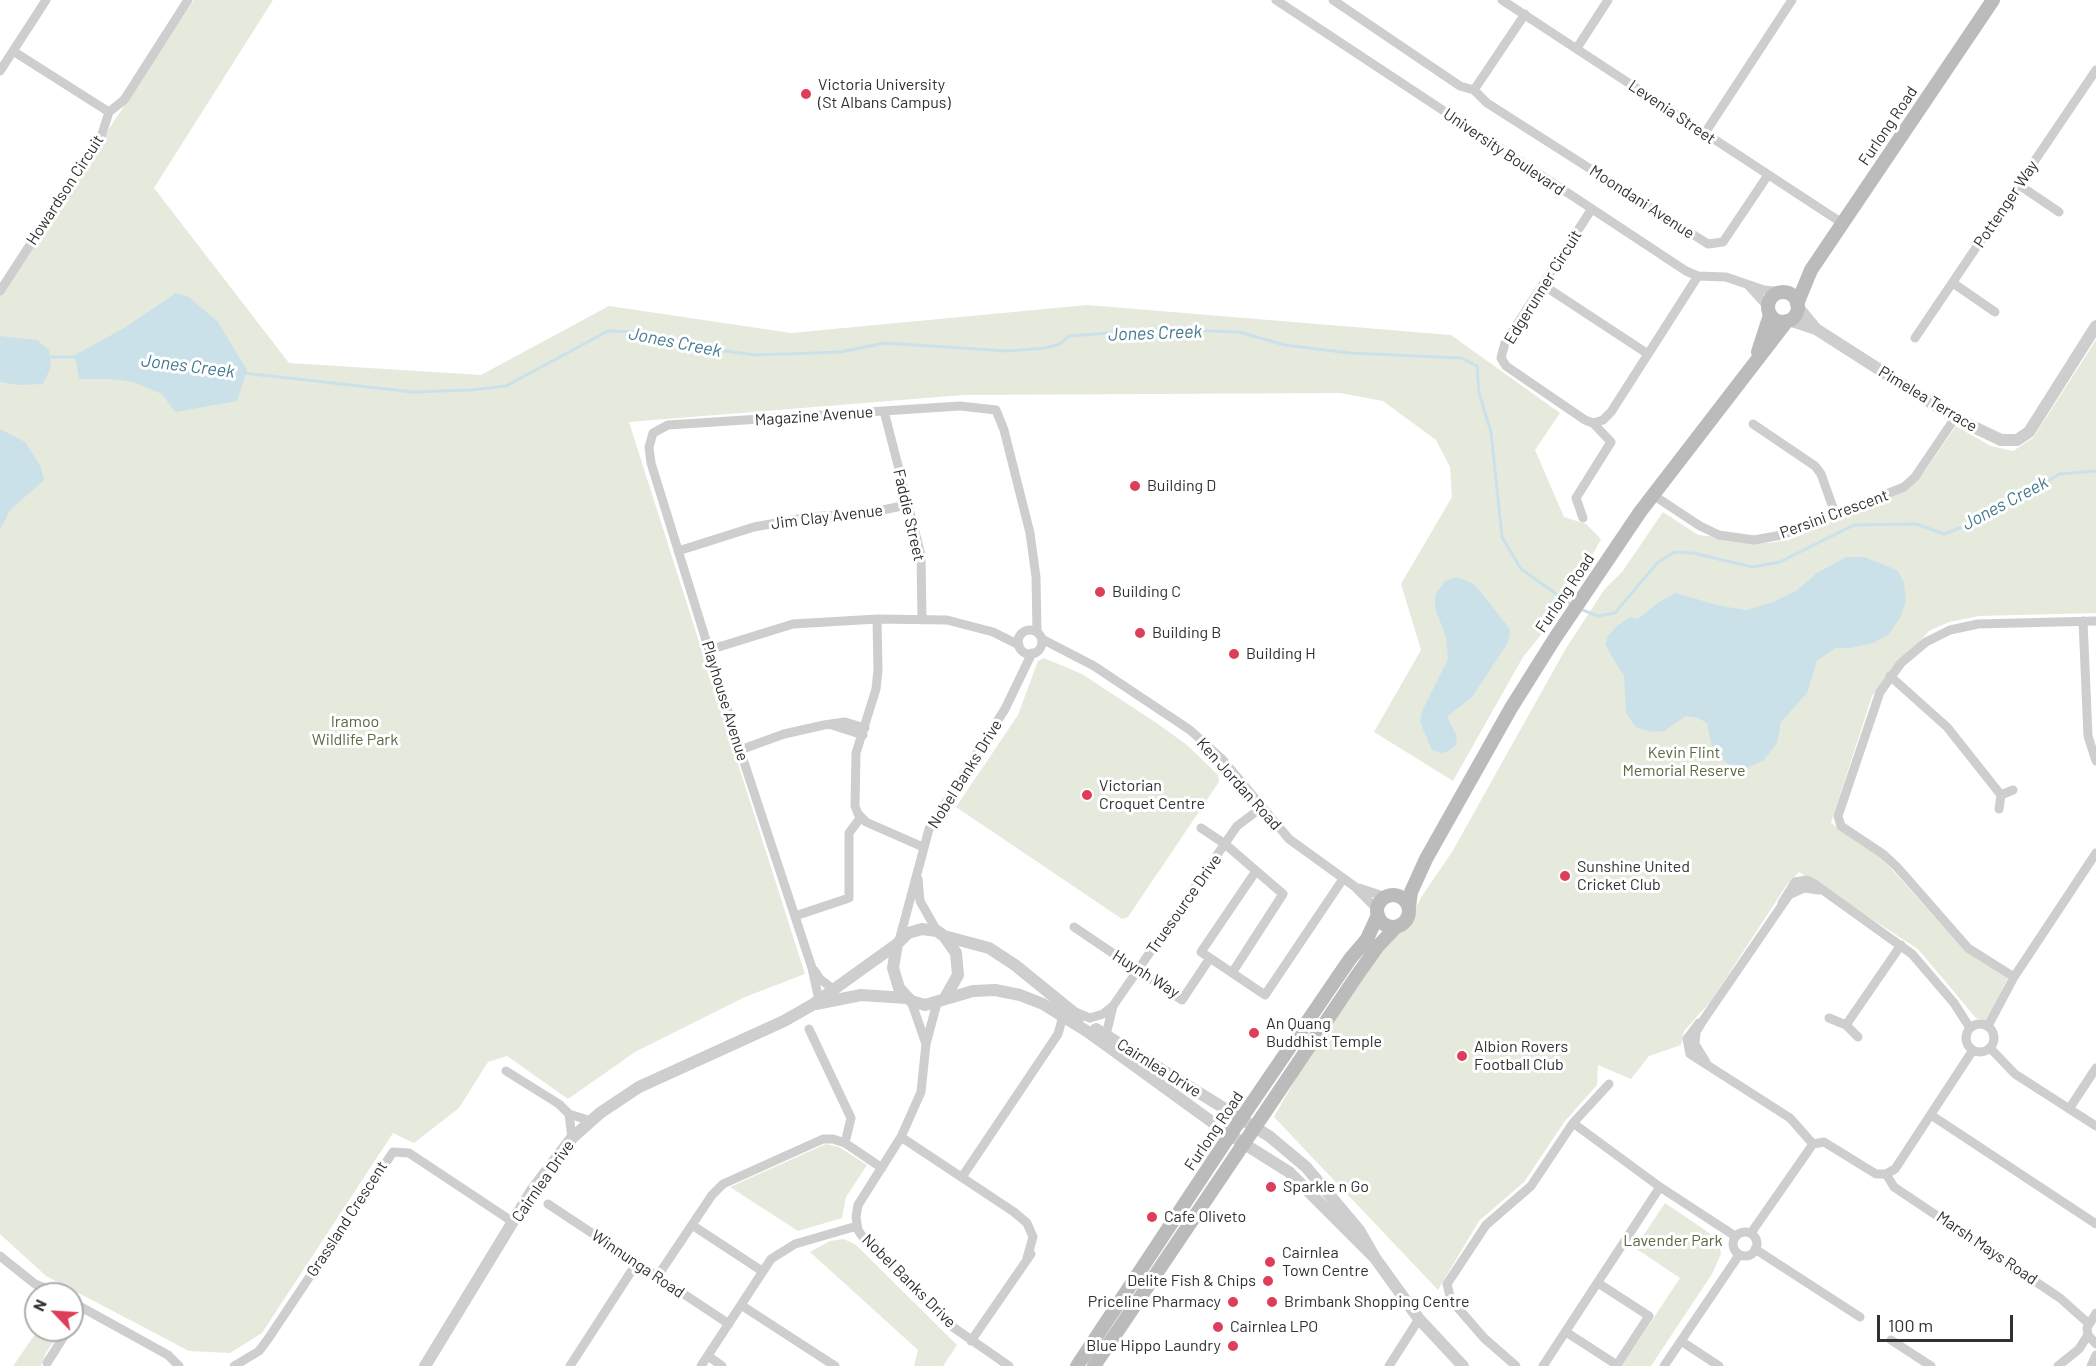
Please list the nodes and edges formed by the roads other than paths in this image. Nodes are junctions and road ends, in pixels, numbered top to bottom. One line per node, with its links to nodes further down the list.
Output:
1 (46, 0): 11 (street)
2 (188, 0): 15 (street, Howardson Circuit)
3 (1276, 0): 19 (street, University Boulevard)
4 (1333, 0): 14 (street, Moondani Avenue)
5 (1502, 0): 9 (street, Levenia Street)
6 (1608, 0): 10 (street)
7 (1792, 0): 16 (street)
8 (1993, 0): 21 (main road, Furlong Road)
9 (1525, 14): 10 (street, Levenia Street); 14 (street)
10 (1577, 48): 16 (street, Levenia Street)
11 (13, 51): 13 (street); 15 (street)
12 (2096, 70): 18 (street, Pottenger Way)
13 (0, 71)
14 (1476, 88): 17 (street, Moondani Avenue)
15 (109, 112): 27 (street, Howardson Circuit)
16 (1705, 133): 17 (street, Levenia Street)
17 (1768, 175): 21 (street, Levenia Street)
18 (2019, 185): 20 (street); 25 (street, Pottenger Way)
19 (1592, 210): 23 (street, University Boulevard); 26 (street, Edgerunner Circuit)
20 (2059, 212)
21 (1842, 224): 22 (main road, Furlong Road)
22 (1812, 270): 28 (main road, Furlong Road); 29 (main road, Furlong Road)
23 (1698, 276): 24 (street, University Boulevard); 36 (street)
24 (1741, 280): 28 (street, University Boulevard); 30 (street)
25 (1953, 283): 31 (street); 35 (street, Pottenger Way)
26 (1543, 285): 36 (street); 40 (street, Edgerunner Circuit)
27 (0, 291)
28 (1783, 292): 29 (main road); 30 (main road)
29 (1797, 305): 32 (main road); 34 (street, Pimelea Terrace)
30 (1769, 311): 32 (main road); 37 (main road, Furlong Road)
31 (1995, 312)
32 (1788, 321): 34 (street, Pimelea Terrace); 37 (main road, Furlong Road)
33 (2096, 326): 39 (street, Pimelea Terrace)
34 (1816, 329): 39 (street, Pimelea Terrace)
35 (1915, 338)
36 (1648, 354): 40 (street)
37 (1755, 360): 43 (main road, Furlong Road)
38 (884, 411): 42 (street, Magazine Avenue); 44 (street, Faddie Street); 53 (street, Magazine Avenue)
39 (1955, 418): 45 (street, Persini Crescent)
40 (1593, 423): 46 (street)
41 (1753, 424): 45 (street)
42 (653, 433): 47 (street, Playhouse Avenue)
43 (1653, 495): 45 (street, Persini Crescent); 71 (main road, Furlong Road)
44 (907, 505): 47 (street, Jim Clay Avenue); 49 (street, Faddie Street)
45 (1836, 516)
46 (1584, 518)
47 (678, 551): 54 (street, Playhouse Avenue)
48 (877, 619): 49 (street, Ken Jordan Road); 54 (street, Ken Jordan Road); 58 (street)
49 (922, 620): 52 (street, Ken Jordan Road)
50 (2083, 621): 51 (street); 57 (street); 59 (street)
51 (2096, 621)
52 (993, 632): 53 (street, Ken Jordan Road); 55 (street, Ken Jordan Road)
53 (1032, 634): 55 (street); 55 (street); 56 (street, Ken Jordan Road)
54 (709, 650): 60 (street, Playhouse Avenue)
55 (1028, 650): 56 (street, Ken Jordan Road); 69 (street, Nobel Banks Drive)
56 (1060, 650): 64 (street, Ken Jordan Road)
57 (1890, 676): 63 (street); 89 (street)
58 (864, 732): 60 (street); 66 (street)
59 (2092, 736): 61 (street)
60 (740, 750): 79 (street, Playhouse Avenue)
61 (2096, 761)
62 (2013, 790): 63 (street)
63 (2001, 795): 65 (street)
64 (1261, 808): 68 (street, Truesource Drive); 74 (street, Ken Jordan Road)
65 (1999, 809)
66 (861, 817): 69 (street); 79 (street)
67 (1201, 828): 68 (street)
68 (1225, 844): 72 (street); 87 (street, Truesource Drive)
69 (923, 847): 73 (street, Nobel Banks Drive)
70 (2096, 854): 89 (street)
71 (1426, 859): 76 (main road, Furlong Road); 77 (main road, Furlong Road)
72 (1256, 871): 85 (street); 88 (street)
73 (918, 874): 82 (street, Nobel Banks Drive); 83 (street, Nobel Banks Drive)
74 (1343, 879): 75 (street, Ken Jordan Road); 88 (street)
75 (1354, 886): 76 (street, Ken Jordan Road); 78 (street, Ken Jordan Road)
76 (1389, 896): 77 (main road); 78 (main road)
77 (1409, 907): 81 (main road)
78 (1377, 912): 81 (main road); 112 (main road, Furlong Road)
79 (795, 916): 86 (street, Playhouse Avenue)
80 (1074, 927): 87 (street, Huynh Way)
81 (1396, 927): 116 (main road, Furlong Road)
82 (940, 934): 83 (street); 92 (street); 95 (street, Cairnlea Drive)
83 (898, 943): 90 (street, Cairnlea Drive); 91 (street)
84 (1901, 945): 97 (street); 99 (street); 122 (street)
85 (1210, 958): 87 (street, Huynh Way); 88 (street)
86 (812, 968): 90 (street, Playhouse Avenue); 93 (street, Playhouse Avenue)
87 (1138, 970): 94 (street, Truesource Drive)
88 (1232, 972)
89 (2014, 976): 98 (street)
90 (833, 989): 93 (street, Cairnlea Drive)
91 (909, 1000): 92 (street); 93 (street, Cairnlea Drive); 103 (street, Nobel Banks Drive)
92 (941, 1000): 95 (street, Cairnlea Drive); 103 (street, Nobel Banks Drive)
93 (815, 1002): 113 (street, Cairnlea Drive)
94 (1113, 1006): 95 (street); 101 (street)
95 (1068, 1016): 101 (street, Cairnlea Drive); 117 (street, Cairnlea Drive); 125 (street)
96 (1829, 1018): 97 (street)
97 (1846, 1025): 102 (street)
98 (1988, 1026): 99 (street); 104 (street)
99 (1970, 1028): 105 (street)
100 (809, 1029): 120 (street)
101 (1106, 1035): 112 (street, Cairnlea Drive)
102 (1858, 1037)
103 (926, 1044): 118 (street, Nobel Banks Drive)
104 (1990, 1048): 105 (street); 109 (street)
105 (1972, 1050): 111 (street)
106 (2096, 1068): 109 (street)
107 (506, 1071): 110 (street)
108 (1609, 1084): 114 (street)
109 (2069, 1109): 115 (street)
110 (569, 1114): 113 (street); 119 (street)
111 (1931, 1115): 124 (street); 129 (street)
112 (1241, 1119): 116 (street, Cairnlea Drive); 117 (main road, Furlong Road)
113 (591, 1121): 119 (street, Cairnlea Drive)
114 (1573, 1123): 126 (street); 174 (street)
115 (2096, 1126)
116 (1256, 1128): 121 (main road, Furlong Road); 137 (street, Cairnlea Drive)
117 (1230, 1135): 121 (street, Cairnlea Drive); 145 (main road, Furlong Road)
118 (901, 1137): 123 (street, Nobel Banks Drive); 125 (street)
119 (572, 1138): 128 (street, Cairnlea Drive)
120 (845, 1143): 123 (street); 130 (street)
121 (1246, 1144): 137 (street, Cairnlea Drive); 144 (main road, Furlong Road)
122 (1813, 1144): 124 (street); 132 (street)
123 (882, 1168): 131 (street, Nobel Banks Drive)
124 (1886, 1174): 150 (street, Marsh Mays Road)
125 (962, 1177): 155 (street)
126 (1660, 1187): 133 (street); 142 (street)
127 (548, 1204): 138 (street, Winnunga Road)
128 (513, 1222): 163 (street, Grassland Crescent); 164 (street, Cairnlea Drive)
129 (2096, 1224)
130 (692, 1225): 139 (street); 140 (street)
131 (857, 1226): 139 (street); 155 (street, Nobel Banks Drive)
132 (1751, 1233): 133 (street); 134 (street)
133 (1735, 1236): 135 (street)
134 (1755, 1249): 135 (street); 148 (street)
135 (1739, 1255): 156 (street)
136 (0, 1256): 141 (street)
137 (1375, 1258): 149 (street, Cairnlea Drive)
138 (636, 1264): 140 (street, Winnunga Road); 165 (street)
139 (762, 1271): 143 (street)
140 (657, 1277): 151 (street, Winnunga Road)
141 (32, 1282)
142 (1598, 1283): 152 (street); 152 (street)
143 (741, 1305): 151 (street); 168 (street)
144 (1136, 1306): 145 (main road); 171 (main road, Furlong Road)
145 (1115, 1310): 170 (main road, Furlong Road)
146 (84, 1311): 162 (street)
147 (2096, 1313): 150 (street)
148 (1860, 1317)
149 (1419, 1319): 172 (street); 173 (street, Cairnlea Drive)
150 (2088, 1323): 153 (street)
151 (729, 1324): 160 (street)
152 (1566, 1332): 175 (street)
153 (2088, 1335): 158 (street); 179 (street)
154 (1891, 1340): 178 (street)
155 (971, 1341): 169 (street, Nobel Banks Drive)
156 (1681, 1341): 176 (street); 177 (street)
157 (60, 1342): 161 (street)
158 (2096, 1344)
159 (2096, 1355): 180 (street)
160 (708, 1356): 166 (street); 167 (street)
161 (47, 1363)
162 (179, 1366)
163 (234, 1366)
164 (425, 1366)
165 (570, 1366)
166 (701, 1366)
167 (722, 1366)
168 (835, 1366)
169 (1009, 1366)
170 (1077, 1366)
171 (1094, 1366)
172 (1389, 1366)
173 (1463, 1366)
174 (1516, 1366)
175 (1543, 1366)
176 (1664, 1366)
177 (1719, 1366)
178 (1931, 1366)
179 (2058, 1366)
180 (2091, 1366)

